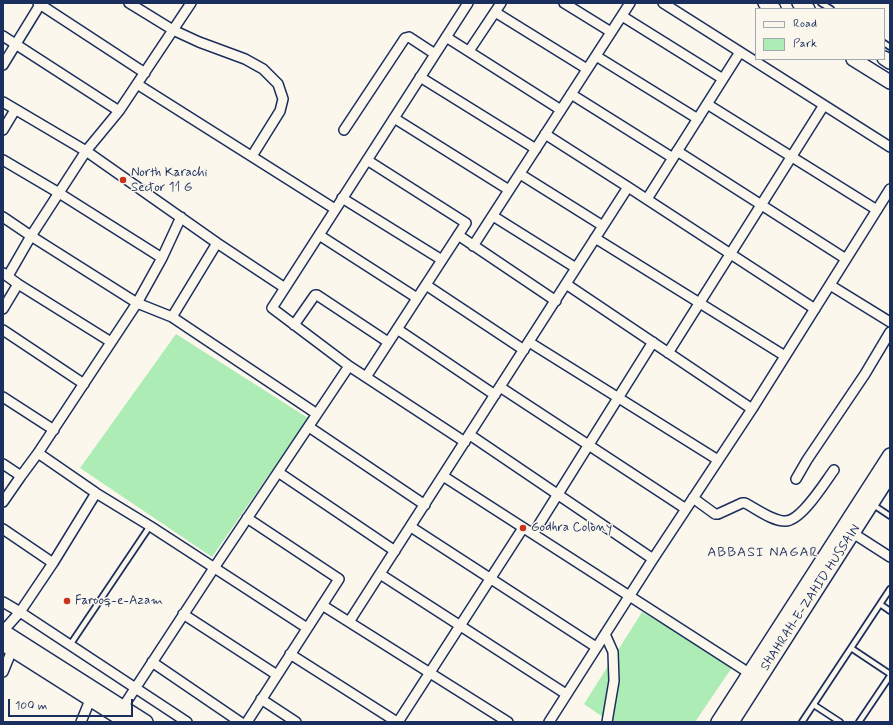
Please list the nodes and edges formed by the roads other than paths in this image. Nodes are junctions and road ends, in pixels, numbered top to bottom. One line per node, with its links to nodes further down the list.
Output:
1 (129, 3): 11 (street)
2 (191, 3): 11 (street)
3 (468, 3): 14 (street)
4 (501, 3): 9 (street)
5 (564, 3): 12 (street)
6 (630, 3): 10 (street)
7 (662, 3): 17 (street)
8 (40, 4): 15 (street); 23 (street)
9 (495, 12): 16 (street); 22 (street)
10 (622, 16): 12 (street); 25 (street)
11 (172, 30): 23 (street); 44 (street)
12 (611, 32): 19 (street)
13 (3, 36): 15 (street)
14 (446, 37): 16 (street); 18 (street)
15 (16, 44): 21 (street); 34 (street)
16 (469, 51): 33 (street)
17 (740, 52): 25 (street); 31 (street)
18 (435, 54): 24 (street); 38 (street)
19 (596, 56): 22 (street); 36 (street)
20 (855, 60): 26 (main road)
21 (3, 65)
22 (587, 69): 28 (street)
23 (144, 73): 27 (street)
24 (420, 77): 35 (street); 41 (street)
25 (723, 80): 30 (street)
26 (890, 82)
27 (137, 84): 34 (street); 44 (street)
28 (571, 94): 33 (street); 43 (street)
29 (3, 102): 32 (street)
30 (707, 104): 36 (street); 45 (street)
31 (824, 105): 40 (street); 45 (street)
32 (15, 110): 37 (street); 42 (street)
33 (561, 110): 39 (street)
34 (119, 111): 42 (street)
35 (394, 118): 47 (street); 51 (street)
36 (698, 119): 43 (street)
37 (3, 130)
38 (344, 130)
39 (545, 134): 41 (street); 49 (street)
40 (890, 147)
41 (536, 149): 48 (street)
42 (86, 151): 52 (street); 60 (street)
43 (675, 155): 54 (street); 55 (street)
44 (252, 156): 56 (street)
45 (792, 157): 55 (street); 57 (street)
46 (3, 160): 52 (street)
47 (367, 160): 53 (street); 64 (street)
48 (520, 174): 51 (street); 61 (street)
49 (628, 187): 54 (street); 61 (street)
50 (890, 189): 57 (street)
51 (509, 190): 58 (street)
52 (59, 193): 63 (street); 69 (street)
53 (342, 198): 56 (street); 71 (street)
54 (647, 199): 68 (street)
55 (762, 205): 68 (street); 70 (street)
56 (335, 209): 62 (street)
57 (877, 210): 70 (street)
58 (493, 216): 67 (street); 72 (street)
59 (3, 217): 63 (street)
60 (181, 217): 66 (street); 69 (street)
61 (603, 226): 65 (street)
62 (319, 235): 78 (street); 79 (street)
63 (31, 236): 73 (street); 81 (street)
64 (458, 236): 67 (street); 71 (street)
65 (595, 238): 72 (street); 82 (street)
66 (217, 243): 78 (street); 85 (street)
67 (474, 246): 80 (street)
68 (731, 254): 82 (street); 84 (street)
69 (162, 258): 81 (street)
70 (846, 259): 77 (street)
71 (442, 260): 76 (street)
72 (576, 268): 75 (street)
73 (5, 274): 74 (street)
74 (18, 284): 83 (street); 91 (street)
75 (566, 284): 80 (street); 94 (street)
76 (426, 285): 79 (street); 95 (street)
77 (830, 285): 84 (street); 86 (street)
78 (285, 288): 87 (street)
79 (417, 298): 88 (street)
80 (556, 301): 93 (street)
81 (137, 303): 85 (street); 91 (street)
82 (700, 303): 96 (street); 97 (street)
83 (3, 309)
84 (815, 309): 97 (street)
85 (172, 317): 105 (street)
86 (890, 322)
87 (294, 325): 92 (street); 98 (street)
88 (397, 329): 92 (street); 101 (street)
89 (3, 330): 100 (street)
90 (890, 332): 119 (street)
91 (111, 342): 100 (street)
92 (388, 342): 99 (street)
93 (529, 342): 95 (street); 103 (street)
94 (653, 342): 96 (street); 103 (street)
95 (524, 350): 101 (street)
96 (668, 353): 104 (street)
97 (785, 356): 104 (street)
98 (349, 366): 99 (street); 105 (street)
99 (366, 377): 108 (street)
100 (84, 384): 107 (street)
101 (498, 391): 108 (street); 109 (street)
102 (3, 397): 107 (street)
103 (618, 398): 109 (street); 112 (street)
104 (752, 409): 112 (street)
105 (317, 414): 106 (street)
106 (308, 427): 115 (street); 125 (street)
107 (54, 430): 110 (street)
108 (468, 438): 118 (street); 121 (street)
109 (589, 445): 121 (street); 126 (street)
110 (38, 453): 117 (street); 120 (street)
111 (890, 455): 123 (main road, SHAHRAH-E-ZAHID HUSSAIN)
112 (718, 460): 122 (street)
113 (3, 464): 117 (street)
114 (834, 470): 122 (street)
115 (278, 472): 128 (street); 135 (street)
116 (890, 475): 123 (main road, SHAHRAH-E-ZAHID HUSSAIN)
117 (21, 476): 124 (street)
118 (443, 476): 125 (street); 131 (street)
119 (796, 478)
120 (96, 492): 129 (street); 138 (street)
121 (558, 494): 134 (street); 137 (street)
122 (693, 498): 126 (street)
123 (867, 500): 127 (lane); 133 (main road, SHAHRAH-E-ZAHID HUSSAIN)
124 (3, 502)
125 (425, 505): 130 (street)
126 (686, 509): 137 (street)
127 (890, 516)
128 (247, 518): 139 (street); 146 (street)
129 (150, 526): 139 (street); 155 (lane)
130 (411, 527): 135 (street); 141 (street)
131 (523, 528): 134 (street); 141 (street)
132 (3, 529): 138 (street)
133 (848, 530): 136 (street); 163 (main road, SHAHRAH-E-ZAHID HUSSAIN); 184 (main road, SHAHRAH-E-ZAHID HUSSAIN)
134 (533, 534): 143 (street)
135 (395, 551): 140 (street)
136 (890, 557)
137 (653, 559): 143 (street)
138 (53, 563): 148 (street)
139 (214, 568): 149 (street); 152 (street)
140 (380, 574): 150 (street); 151 (street)
141 (490, 579): 151 (street); 157 (street)
142 (890, 589): 145 (lane)
143 (629, 596): 154 (street); 163 (street)
144 (3, 602): 148 (street)
145 (880, 604): 147 (lane); 158 (lane)
146 (322, 605): 150 (street); 152 (street)
147 (890, 611)
148 (20, 612): 153 (street); 155 (street)
149 (183, 614): 160 (street); 164 (street)
150 (350, 622): 162 (street)
151 (460, 625): 162 (street); 167 (street)
152 (307, 628): 159 (street)
153 (3, 631): 171 (main road)
154 (605, 634): 157 (street); 182 (street)
155 (70, 645): 166 (street)
156 (7, 647): 161 (street); 168 (main road)
157 (596, 647): 167 (street)
158 (851, 648): 165 (lane); 170 (lane)
159 (290, 654): 164 (street); 179 (street)
160 (152, 662): 166 (street); 176 (street)
161 (3, 672)
162 (430, 672): 179 (street); 180 (street)
163 (749, 673): 183 (main road, SHAHRAH-E-ZAHID HUSSAIN)
164 (277, 675): 169 (street)
165 (890, 675): 187 (lane)
166 (135, 688): 171 (street); 175 (street)
167 (566, 694): 181 (street)
168 (90, 700): 172 (street); 173 (main road)
169 (261, 700): 177 (street); 178 (street)
170 (814, 704): 185 (lane); 186 (lane)
171 (123, 707): 174 (main road)
172 (81, 722)
173 (126, 722)
174 (146, 722)
175 (187, 722)
176 (240, 722)
177 (247, 722)
178 (296, 722)
179 (398, 722)
180 (508, 722)
181 (549, 722)
182 (607, 722)
183 (718, 722)
184 (732, 722)
185 (802, 722)
186 (840, 722)
187 (859, 722)

